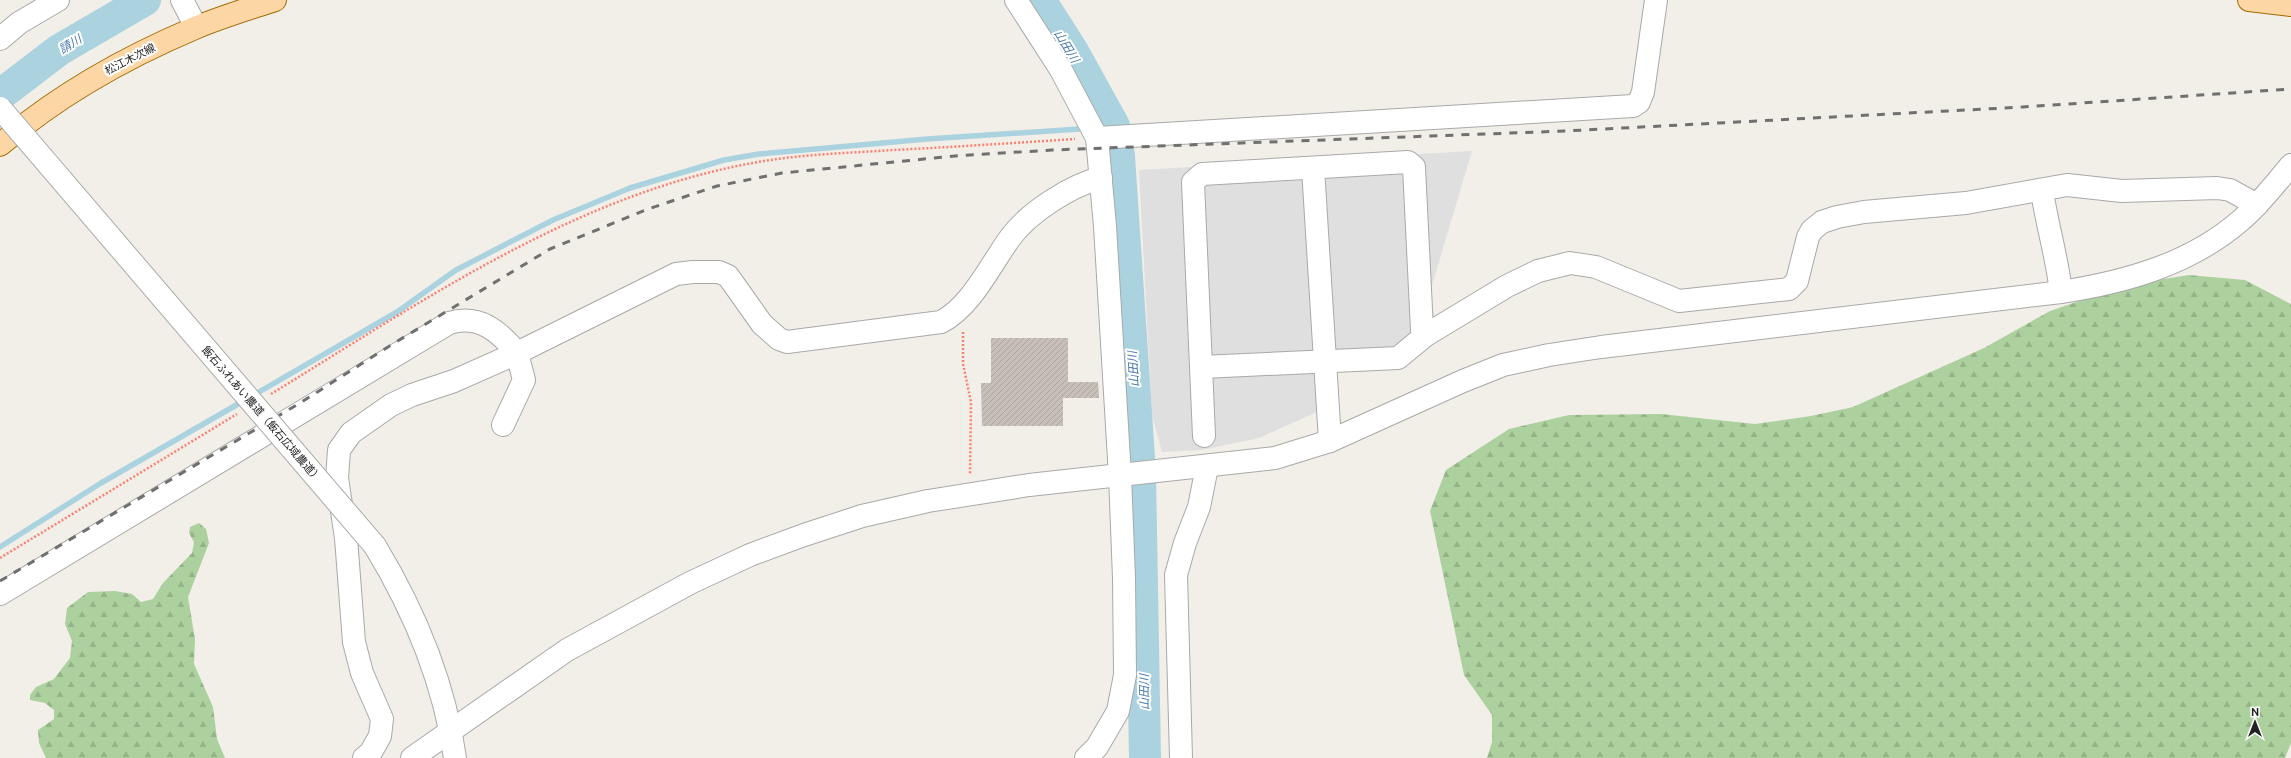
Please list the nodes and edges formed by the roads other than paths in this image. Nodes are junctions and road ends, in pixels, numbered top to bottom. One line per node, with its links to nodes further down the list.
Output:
1 (58, 0): 9 (street)
2 (182, 0): 8 (street)
3 (275, 0): 8 (main road, 松江木次線)
4 (1016, 0): 11 (street)
5 (1656, 0): 11 (street)
6 (2249, 0): 7 (main road)
7 (2291, 5)
8 (196, 27): 12 (main road, 松江木次線)
9 (0, 39)
10 (0, 108): 29 (street, 飯石ふれあい農道（飯石広域農道）, bridge)
11 (1110, 137): 15 (street)
12 (0, 145)
13 (2291, 165): 17 (street)
14 (1313, 168): 19 (street); 21 (street); 22 (street)
15 (1101, 178): 20 (street); 27 (street)
16 (2042, 191): 17 (street); 18 (street); 19 (street)
17 (2256, 205): 18 (street)
18 (2061, 292): 25 (street)
19 (1426, 335): 21 (street)
20 (517, 353): 23 (street); 28 (street); 30 (street)
21 (1324, 361): 22 (street); 25 (street)
22 (1202, 367): 24 (street)
23 (504, 425)
24 (1204, 436)
25 (1330, 441): 26 (street)
26 (1207, 467): 27 (street); 34 (street)
27 (1133, 475): 29 (street); 33 (street)
28 (0, 594)
29 (451, 730): 31 (street); 32 (street, 飯石ふれあい農道（飯石広域農道）)
30 (364, 758)
31 (412, 758)
32 (455, 758)
33 (1086, 758)
34 (1181, 758)

